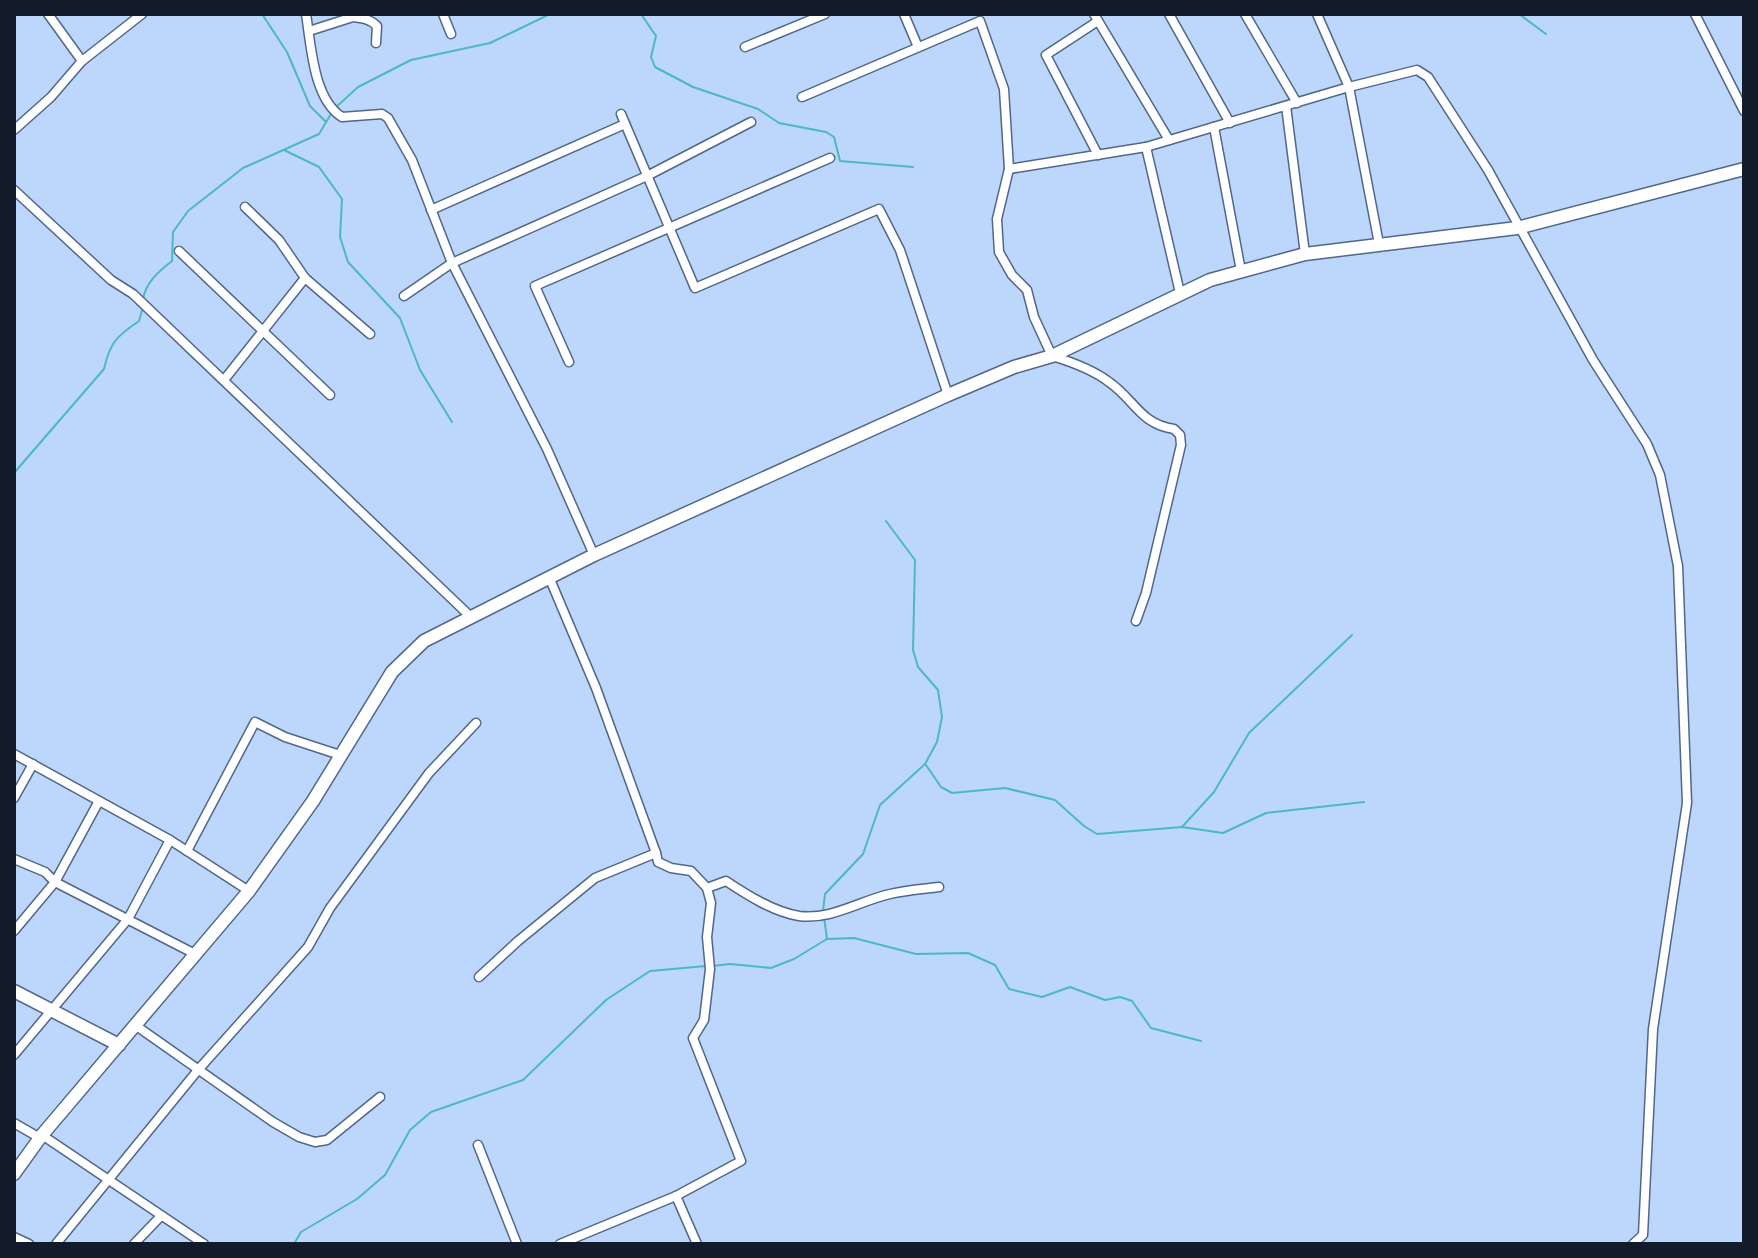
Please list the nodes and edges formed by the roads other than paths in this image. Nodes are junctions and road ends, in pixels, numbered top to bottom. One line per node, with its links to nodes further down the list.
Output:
1 (48, 14): 17 (street)
2 (142, 14): 17 (street)
3 (306, 14): 12 (street)
4 (443, 14): 13 (street)
5 (825, 14): 15 (street)
6 (904, 14): 16 (street)
7 (1169, 14): 25 (street)
8 (1245, 14): 20 (street)
9 (1317, 14): 18 (street)
10 (1695, 14): 22 (street)
11 (1096, 18): 29 (street); 31 (street)
12 (309, 31): 14 (street); 38 (street)
13 (451, 34)
14 (376, 43)
15 (745, 47)
16 (918, 47): 19 (street); 33 (street)
17 (82, 61): 28 (street)
18 (1349, 87): 20 (street); 39 (street); 41 (street)
19 (802, 97)
20 (1297, 103): 21 (street)
21 (1286, 106): 25 (street); 43 (street)
22 (1744, 111)
23 (621, 114): 26 (street)
24 (751, 122): 35 (street)
25 (1230, 123): 27 (street)
26 (625, 124): 35 (street); 38 (street)
27 (1214, 127): 29 (street); 45 (street)
28 (14, 130)
29 (1169, 140): 30 (street)
30 (1146, 147): 31 (street); 47 (street)
31 (1098, 155): 33 (street)
32 (830, 158): 40 (street)
33 (1009, 169): 51 (street)
34 (1744, 169): 39 (street)
35 (647, 176): 40 (street); 44 (street)
36 (14, 190): 53 (street)
37 (245, 207): 46 (street)
38 (431, 210): 44 (street)
39 (1517, 228): 41 (street); 100 (street)
40 (669, 229): 52 (street); 55 (street)
41 (1379, 244): 43 (street)
42 (179, 251): 49 (street)
43 (1305, 254): 45 (street)
44 (452, 263): 48 (street); 56 (street)
45 (1241, 271): 47 (street)
46 (305, 278): 49 (street); 50 (street)
47 (1180, 293): 51 (street)
48 (404, 296)
49 (264, 330): 53 (street); 54 (street)
50 (370, 334)
51 (1052, 356): 55 (street); 59 (street)
52 (569, 362)
53 (224, 380): 58 (street)
54 (330, 395)
55 (948, 395): 56 (street)
56 (594, 555): 57 (street)
57 (549, 577): 58 (street); 68 (street)
58 (472, 618): 62 (street)
59 (1136, 621)
60 (476, 723): 83 (street)
61 (14, 754): 63 (street)
62 (340, 755): 67 (street); 73 (street)
63 (33, 764): 64 (street); 65 (street)
64 (14, 798)
65 (99, 801): 66 (street); 70 (street)
66 (170, 840): 67 (street); 74 (street)
67 (187, 851): 73 (street)
68 (656, 853): 72 (street); 77 (street)
69 (14, 859): 70 (street)
70 (55, 882): 74 (street); 75 (street)
71 (939, 887): 72 (street)
72 (707, 888): 90 (street)
73 (249, 891): 76 (street)
74 (128, 919): 76 (street); 79 (street)
75 (14, 931)
76 (195, 954): 80 (street)
77 (479, 977)
78 (14, 991): 79 (street)
79 (52, 1010): 81 (street); 82 (street)
80 (135, 1025): 81 (street); 83 (street)
81 (119, 1045): 86 (street)
82 (14, 1055)
83 (198, 1070): 84 (street); 89 (street)
84 (380, 1097)
85 (14, 1123): 86 (street)
86 (41, 1136): 88 (street); 89 (street)
87 (478, 1145): 97 (street)
88 (14, 1174)
89 (107, 1180): 91 (street); 94 (street)
90 (676, 1196): 98 (street); 99 (street)
91 (160, 1217): 95 (street); 96 (street)
92 (14, 1237): 93 (street)
93 (29, 1244)
94 (56, 1244)
95 (134, 1244)
96 (204, 1244)
97 (517, 1244)
98 (560, 1244)
99 (697, 1244)
100 (1633, 1244)

